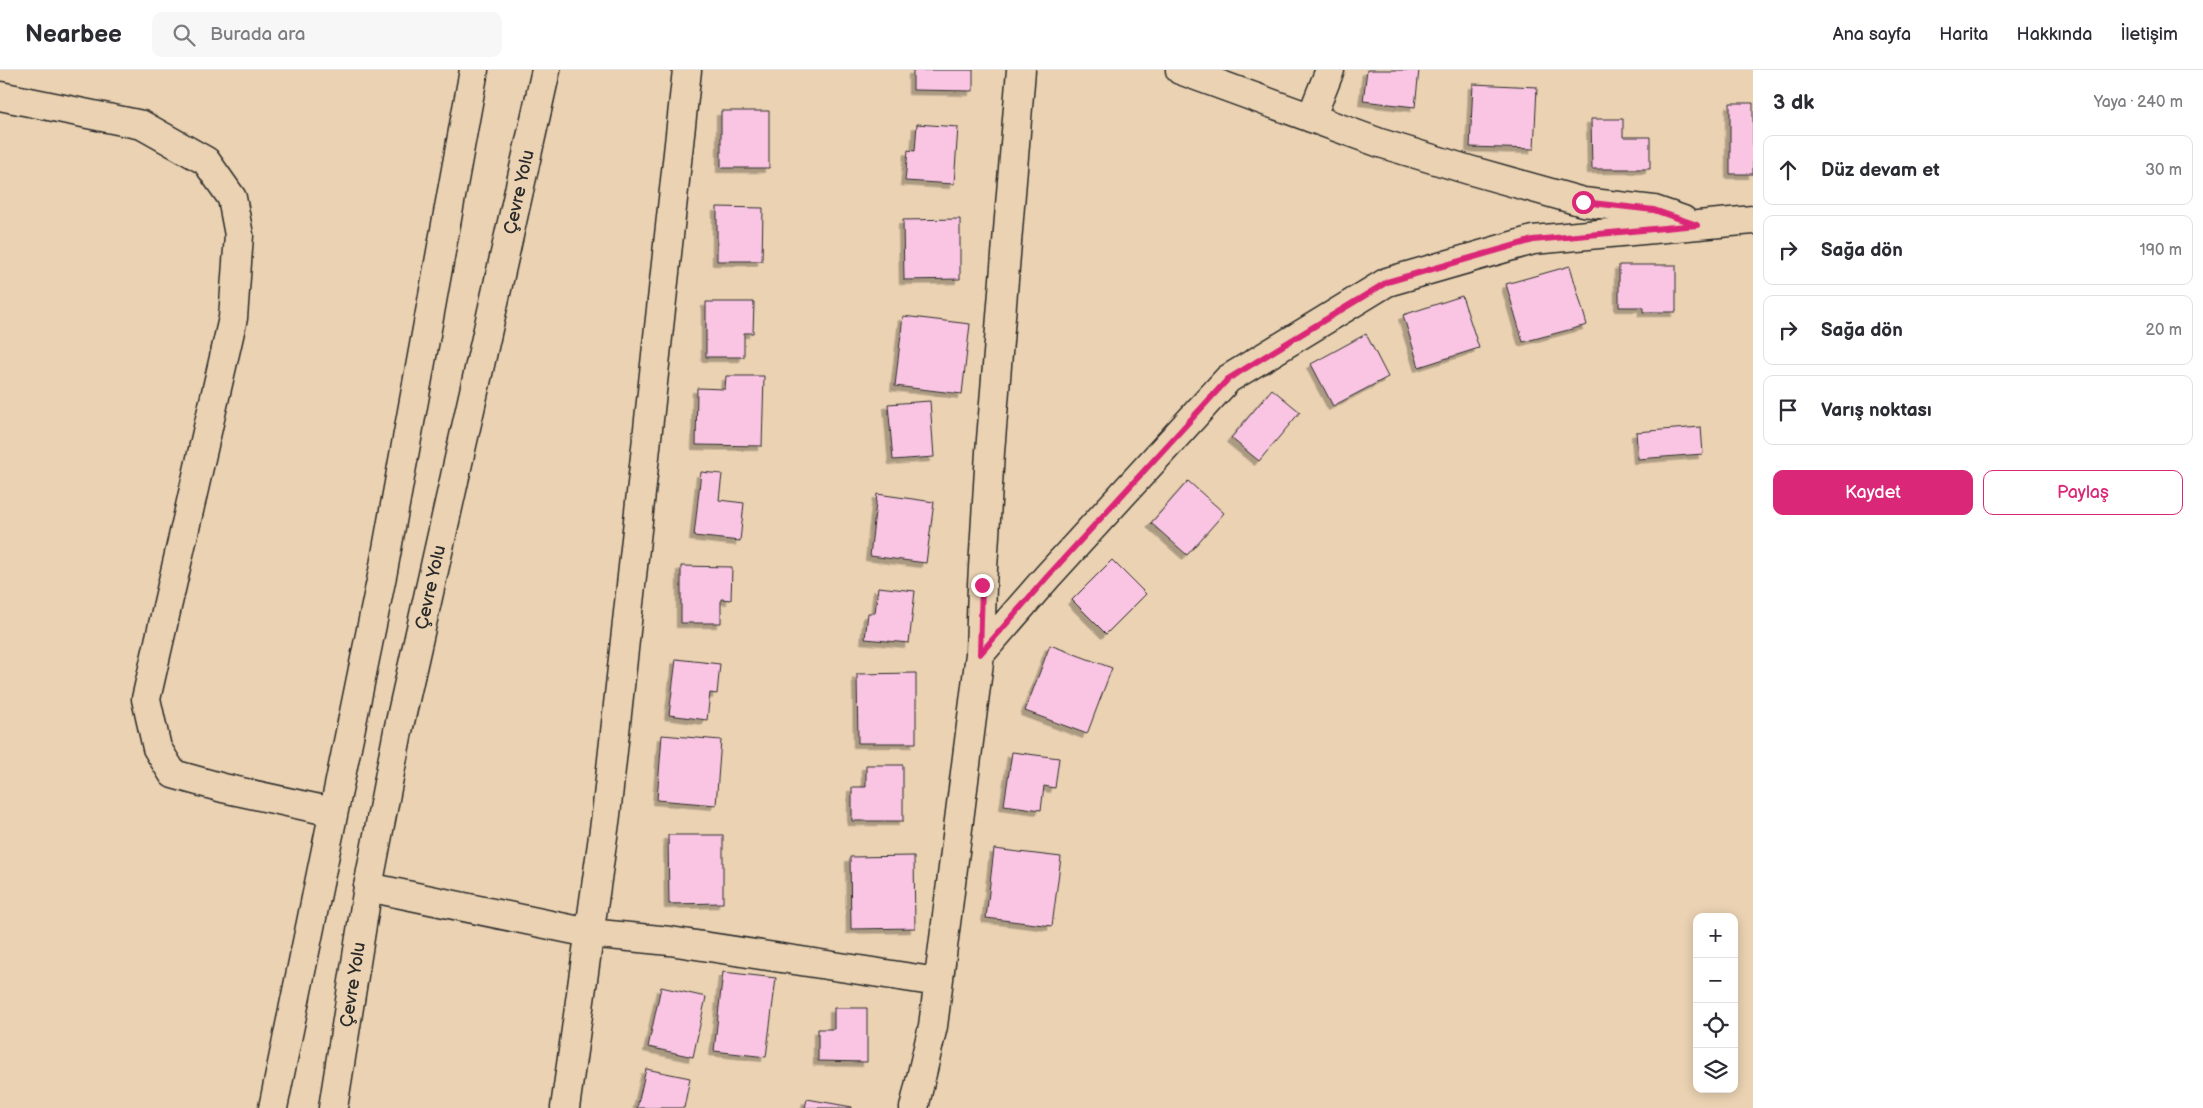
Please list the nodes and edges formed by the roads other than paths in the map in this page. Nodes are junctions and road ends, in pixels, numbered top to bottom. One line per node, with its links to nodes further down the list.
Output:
1 (474, 70): 12 (main road)
2 (546, 70): 13 (main road, Çevre Yolu)
3 (688, 70): 14 (main road)
4 (1021, 70): 11 (main road)
5 (1180, 70): 8 (main road)
6 (1330, 70): 8 (main road)
7 (0, 96): 12 (main road)
8 (1311, 118): 10 (main road)
9 (1753, 220): 10 (main road)
10 (1697, 225): 11 (main road)
11 (980, 654): 15 (main road)
12 (332, 812): 16 (main road)
13 (368, 887): 14 (main road); 17 (main road, Çevre Yolu)
14 (589, 933): 15 (main road); 18 (main road)
15 (938, 982): 19 (main road)
16 (273, 1108)
17 (333, 1108)
18 (565, 1108)
19 (914, 1108)

